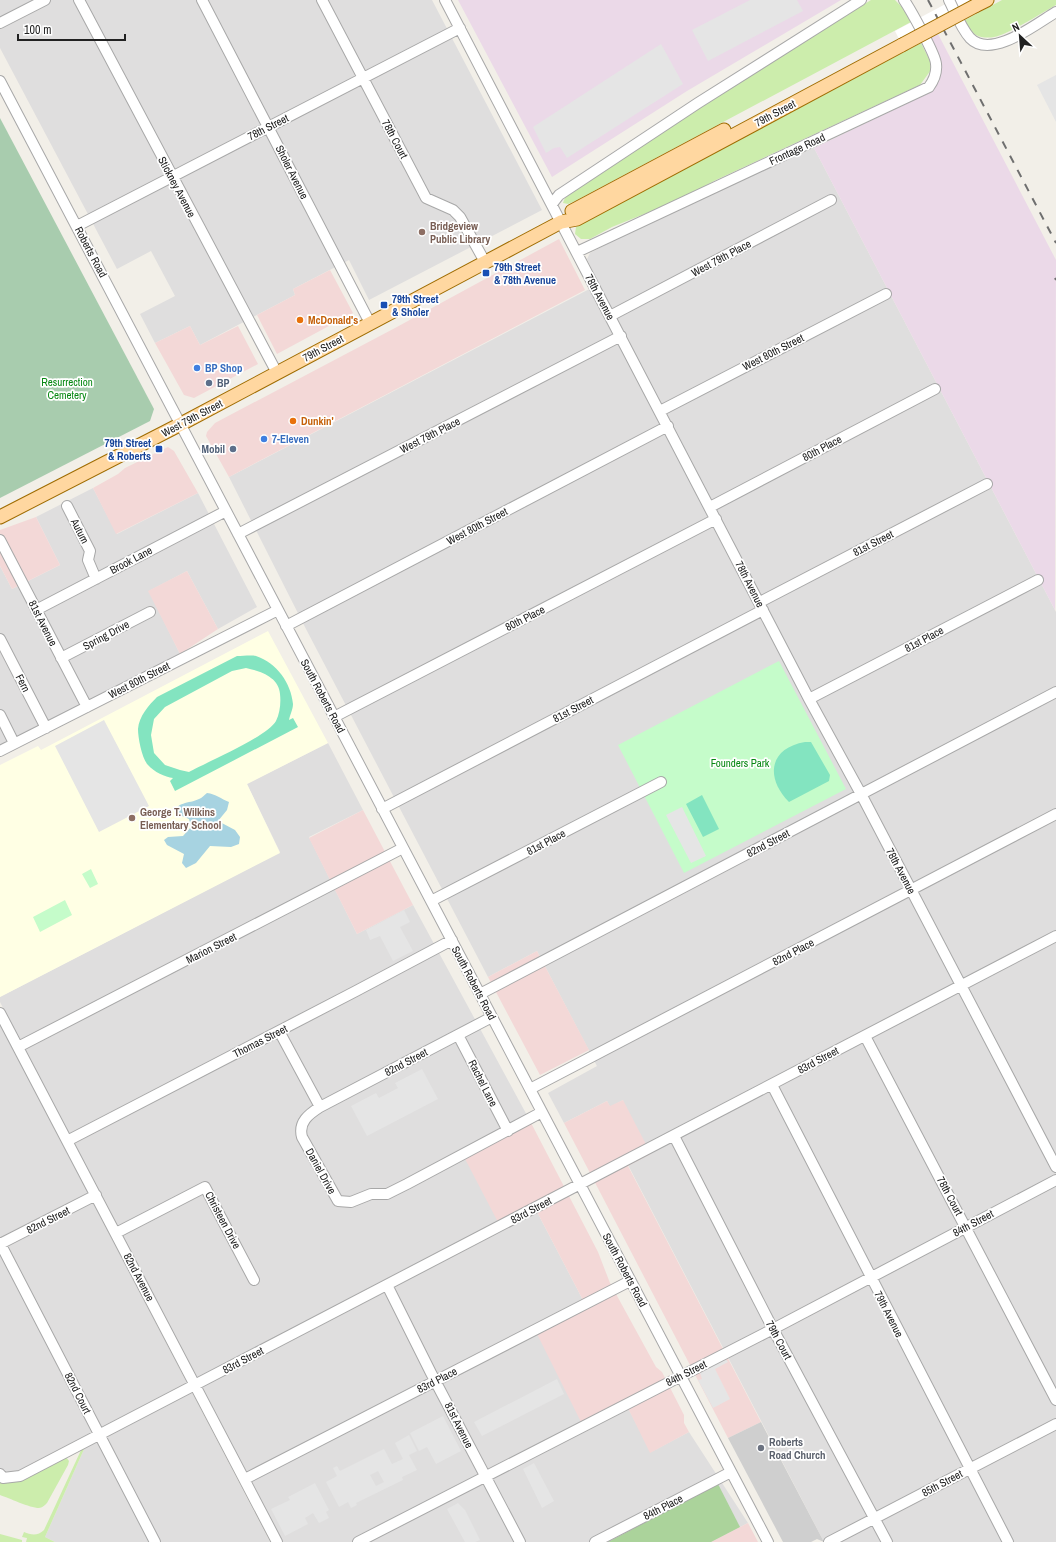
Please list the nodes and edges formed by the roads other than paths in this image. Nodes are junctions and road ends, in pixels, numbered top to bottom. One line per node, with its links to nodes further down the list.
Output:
1 (45, 0): 12 (street)
2 (79, 0): 17 (street, Stickney Avenue)
3 (202, 0): 16 (street, Sholer Avenue)
4 (322, 0): 14 (street, 78th Court)
5 (445, 0): 13 (street, 78th Avenue)
6 (861, 0): 19 (street)
7 (904, 0): 22 (street, Frontage Road)
8 (949, 0): 11 (street)
9 (987, 0): 10 (main road, 79th Street)
10 (972, 3): 20 (main road, 79th Street)
11 (1056, 12)
12 (0, 23)
13 (460, 28): 14 (street, 78th Street); 19 (street, 78th Avenue)
14 (363, 78): 16 (street, 78th Street); 23 (street, 78th Court)
15 (0, 81): 21 (street, Roberts Road)
16 (268, 127): 17 (street, 78th Street); 26 (street, Sholer Avenue)
17 (172, 177): 21 (street, 78th Street); 28 (street, Stickney Avenue)
18 (831, 200): 25 (street, West 79th Place)
19 (552, 204): 20 (street, 78th Avenue)
20 (561, 222): 22 (street, 78th Avenue); 23 (main road, 79th Street)
21 (77, 226): 31 (street, Roberts Road)
22 (577, 252): 25 (street, 78th Avenue)
23 (485, 262): 26 (main road, 79th Street)
24 (886, 294): 30 (street, West 80th Street)
25 (610, 316): 27 (street, 78th Avenue)
26 (370, 323): 28 (main road, 79th Street)
27 (621, 336): 30 (street, 78th Avenue); 39 (street, West 79th Place)
28 (277, 373): 31 (main road, West 79th Street)
29 (935, 389): 35 (street, 80th Place)
30 (660, 411): 32 (street, 78th Avenue)
31 (181, 424): 36 (street, South Roberts Road); 37 (main road, West 79th Street)
32 (668, 426): 35 (street, 78th Avenue); 47 (street, West 80th Street)
33 (987, 484): 43 (street, 81st Street)
34 (67, 506): 41 (street, Autum)
35 (710, 507): 38 (street, 78th Avenue)
36 (226, 511): 39 (street, South Roberts Road); 41 (street, Brook Lane)
37 (0, 518)
38 (716, 519): 43 (street, 78th Avenue); 54 (street, 80th Place)
39 (238, 534): 45 (street, South Roberts Road)
40 (0, 540): 44 (street, 81st Avenue)
41 (96, 579): 44 (street, Brook Lane)
42 (1038, 580): 51 (street, 81st Place)
43 (762, 606): 51 (street, 78th Avenue); 60 (street, 81st Street)
44 (36, 610): 49 (street, 81st Avenue)
45 (278, 610): 47 (street, South Roberts Road); 52 (street, West 80th Street)
46 (150, 612): 49 (street, Spring Drive)
47 (286, 626): 54 (street, South Roberts Road)
48 (0, 639): 55 (street, Fern)
49 (61, 658): 52 (street, 81st Avenue)
50 (1056, 692): 59 (street, 82nd Street)
51 (809, 699): 59 (street, 78th Avenue)
52 (87, 707): 55 (street, West 80th Street)
53 (0, 715): 56 (street)
54 (334, 717): 60 (street, South Roberts Road)
55 (46, 728): 56 (street, West 80th Street)
56 (14, 743): 57 (street, West 80th Street)
57 (0, 751)
58 (660, 782): 64 (street, 81st Place)
59 (861, 794): 63 (street, 78th Avenue); 68 (street, 82nd Street)
60 (382, 809): 62 (street, South Roberts Road)
61 (1056, 814): 63 (street, 82nd Place)
62 (403, 848): 64 (street, South Roberts Road); 74 (street, Marion Street)
63 (911, 890): 67 (street, 78th Avenue); 76 (street, 82nd Place)
64 (431, 901): 66 (street, South Roberts Road)
65 (1056, 936): 67 (street, 83rd Street)
66 (452, 940): 68 (street, South Roberts Road); 71 (street, Thomas Street)
67 (962, 986): 73 (street, 83rd Street); 82 (street, 78th Avenue)
68 (480, 994): 70 (street, South Roberts Road)
69 (0, 1013): 74 (street, 82nd Avenue)
70 (492, 1017): 72 (street, 82nd Street); 76 (street, South Roberts Road)
71 (279, 1031): 77 (street); 81 (street, Thomas Street)
72 (458, 1035): 77 (street, 82nd Street); 79 (street, Rachel Lane)
73 (865, 1036): 75 (street, 83rd Street); 86 (street, 78th Court)
74 (18, 1047): 81 (street, 82nd Avenue)
75 (772, 1085): 80 (street, 83rd Street); 89 (street, 79th Avenue)
76 (530, 1089): 78 (street, South Roberts Road)
77 (320, 1107): 79 (street, Daniel Drive)
78 (542, 1112): 79 (street, Daniel Drive); 84 (street, South Roberts Road)
79 (508, 1131)
80 (674, 1136): 84 (street, 83rd Street); 93 (street, 79th Court)
81 (67, 1141): 85 (street, 82nd Avenue)
82 (1056, 1167)
83 (1056, 1180): 86 (street, 84th Street)
84 (580, 1185): 91 (street, South Roberts Road); 92 (street, 83rd Street)
85 (96, 1195): 87 (street, 82nd Avenue); 88 (street, 82nd Street)
86 (966, 1227): 89 (street, 84th Street); 97 (street, 78th Court)
87 (116, 1234): 90 (street, Christeen Drive); 96 (street, 82nd Avenue)
88 (0, 1244): 99 (street, 82nd Court)
89 (870, 1277): 93 (street, 84th Street); 100 (street, 79th Avenue)
90 (254, 1280)
91 (630, 1281): 94 (street, South Roberts Road); 95 (street, 83rd Place)
92 (388, 1285): 95 (street, 81st Avenue); 96 (street, 83rd Street)
93 (773, 1328): 94 (street, 84th Street); 105 (street, 79th Court)
94 (680, 1376): 101 (street, South Roberts Road); 103 (street, 84th Street)
95 (436, 1381): 103 (street, 81st Avenue); 104 (street, 83rd Place)
96 (195, 1385): 99 (street, 83rd Street); 104 (street, 82nd Avenue)
97 (1056, 1400)
98 (1056, 1424): 100 (street, 85th Street)
99 (100, 1435): 102 (street, 83rd Street); 106 (street, 82nd Court)
100 (970, 1468): 105 (street, 85th Street); 114 (street, 79th Avenue)
101 (731, 1472): 110 (street, 84th Place); 111 (street, South Roberts Road)
102 (2, 1476)
103 (485, 1477): 108 (street, 84th Street); 109 (street, 81st Avenue)
104 (244, 1480): 107 (street, 82nd Avenue)
105 (875, 1518): 112 (street, 85th Street); 113 (street, 79th Court)
106 (156, 1542)
107 (277, 1542)
108 (358, 1542)
109 (520, 1542)
110 (595, 1542)
111 (768, 1542)
112 (829, 1542)
113 (887, 1542)
114 (1008, 1542)

